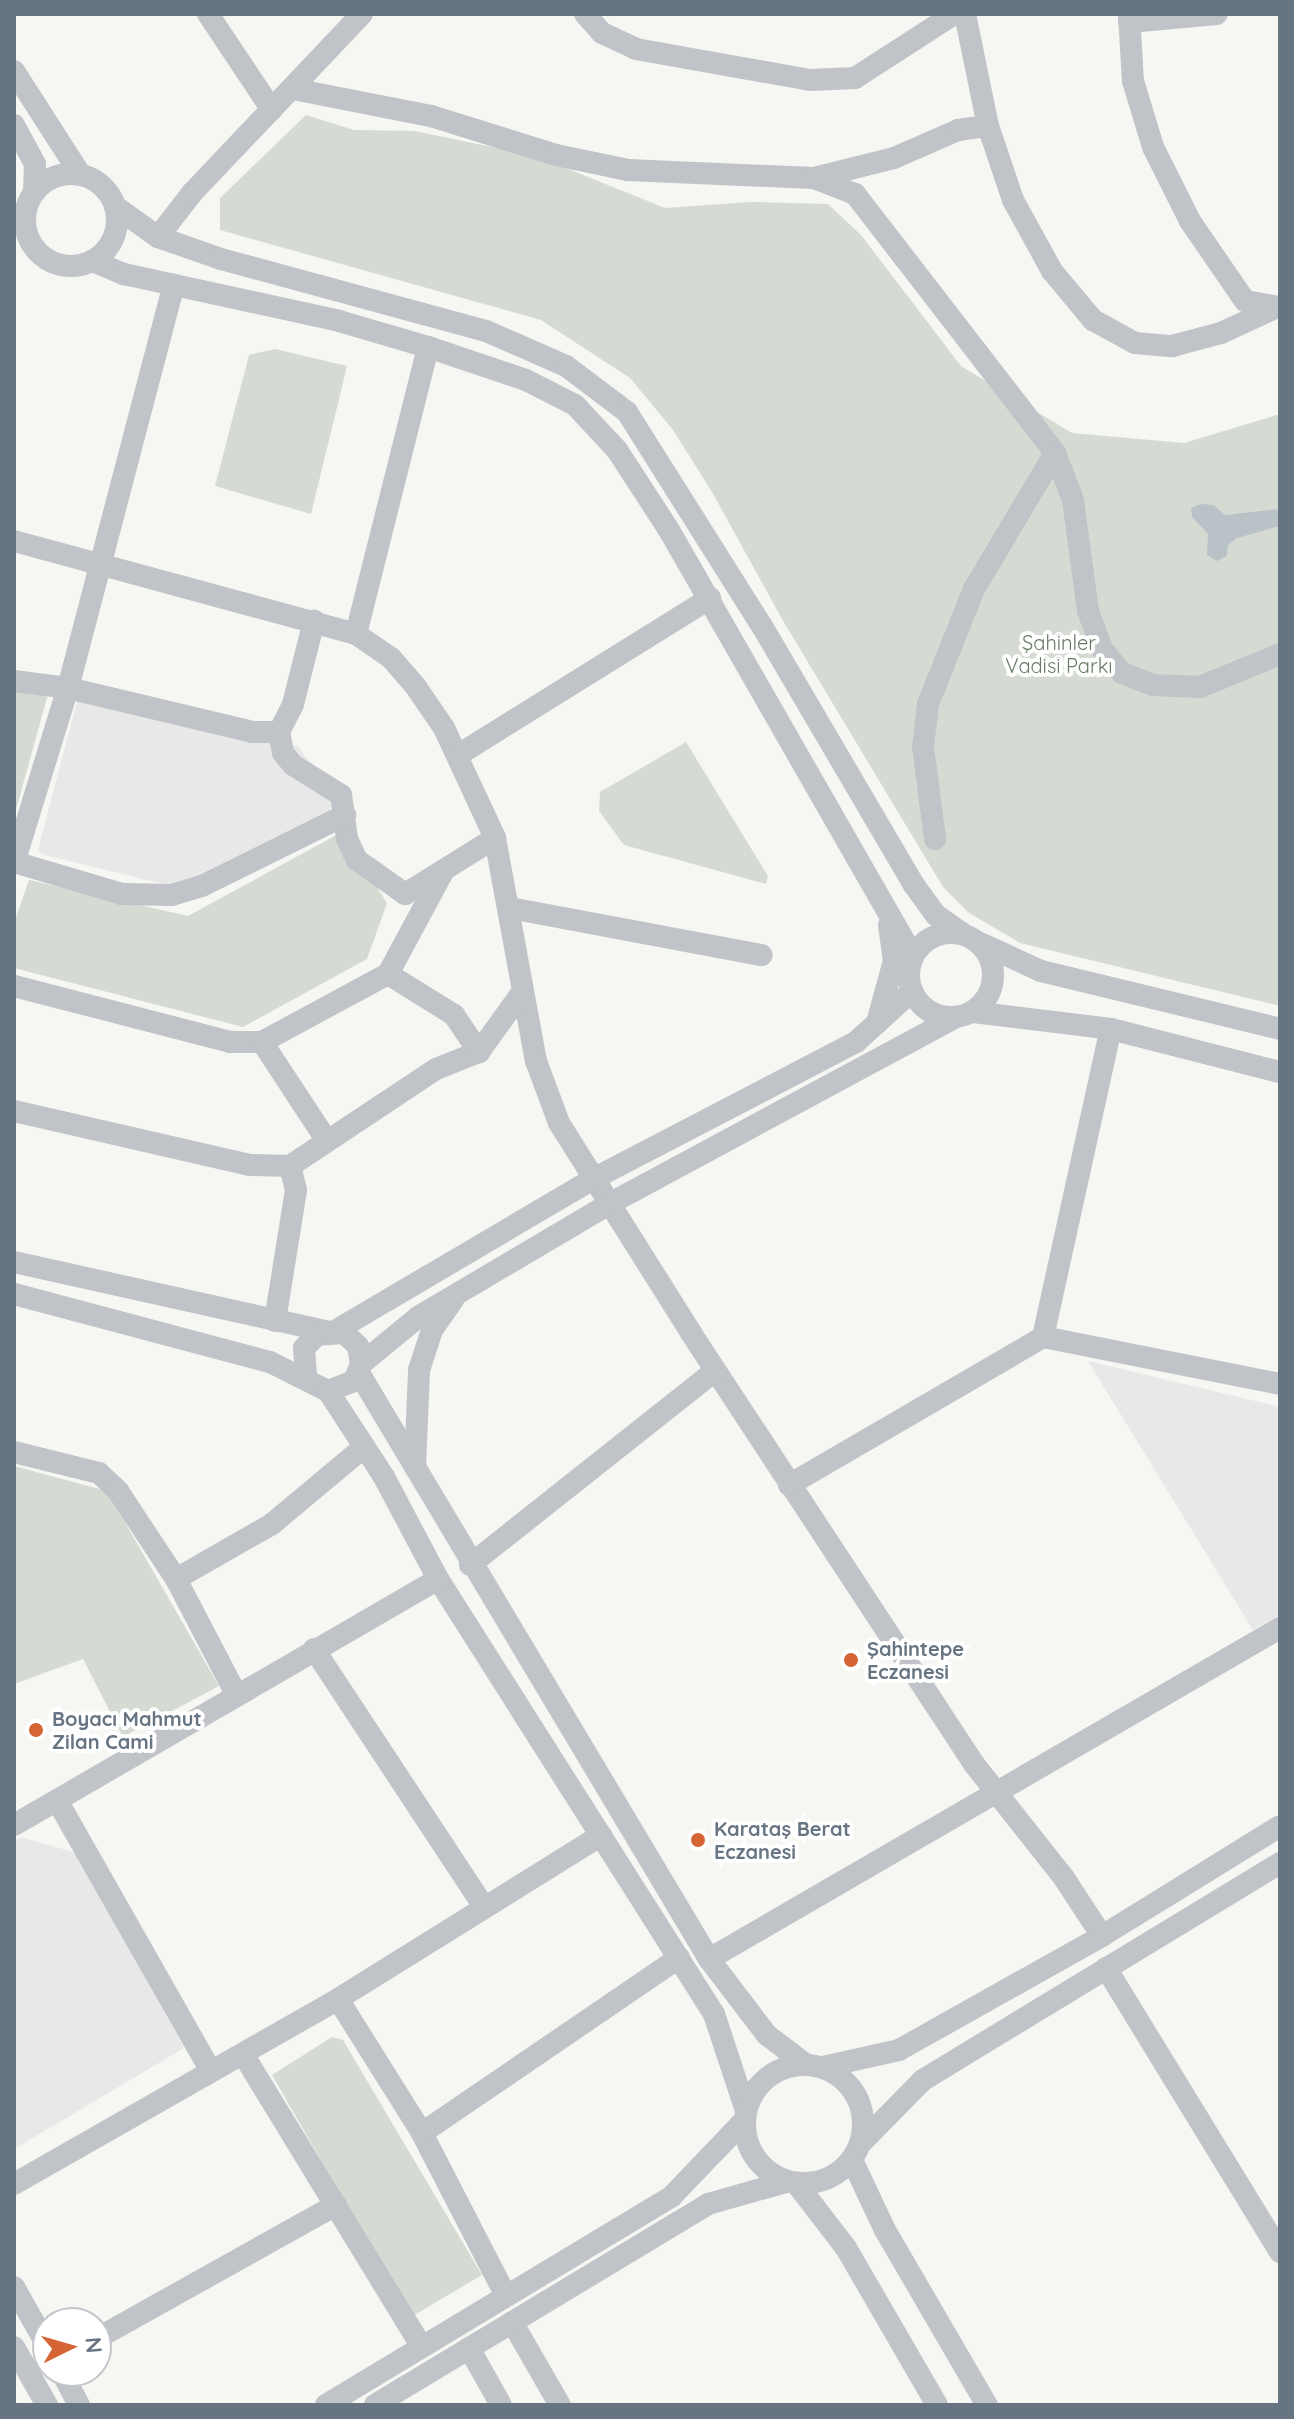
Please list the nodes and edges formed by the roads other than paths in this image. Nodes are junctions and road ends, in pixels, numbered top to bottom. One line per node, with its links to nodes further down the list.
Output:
1 (208, 14): 10 (street)
2 (362, 14): 9 (street)
3 (585, 14): 4 (street)
4 (954, 14)
5 (965, 14): 11 (street)
6 (1217, 14): 7 (street)
7 (1129, 18): 21 (street)
8 (14, 71): 13 (street)
9 (293, 89): 10 (street); 14 (street)
10 (272, 110): 17 (street)
11 (988, 126): 14 (street); 21 (street)
12 (14, 129): 15 (street)
13 (80, 174): 15 (street); 16 (street)
14 (814, 178): 23 (street)
15 (26, 199): 18 (street)
16 (116, 207): 17 (street); 19 (street)
17 (158, 237): 41 (street)
18 (25, 250): 19 (street)
19 (93, 261): 20 (street)
20 (174, 285): 22 (street); 25 (street)
21 (1276, 308)
22 (428, 347): 26 (street); 28 (street)
23 (1055, 453): 29 (street); 36 (street)
24 (14, 541): 25 (street)
25 (99, 561): 27 (street); 31 (street)
26 (710, 598): 33 (street); 40 (street)
27 (314, 621): 28 (street); 32 (street)
28 (356, 634): 33 (street)
29 (1280, 654)
30 (14, 681): 31 (street)
31 (68, 688): 32 (street); 37 (street)
32 (279, 732): 34 (street)
33 (458, 755): 35 (street)
34 (345, 815): 37 (street); 38 (street)
35 (495, 838): 38 (street); 39 (street)
36 (935, 839)
37 (14, 863)
38 (446, 865): 44 (street)
39 (510, 908): 42 (street); 46 (street)
40 (888, 911): 43 (street); 49 (street)
41 (971, 938): 43 (street); 48 (street); 51 (street)
42 (762, 955)
43 (913, 956): 47 (street)
44 (388, 974): 52 (street); 53 (street)
45 (14, 986): 52 (street)
46 (523, 991): 53 (street); 58 (street)
47 (912, 991): 48 (street); 49 (street)
48 (964, 1015): 50 (street); 59 (street)
49 (877, 1023): 58 (street)
50 (1111, 1029): 54 (street); 65 (street)
51 (1280, 1029)
52 (262, 1042): 56 (street)
53 (479, 1052): 56 (street)
54 (1280, 1072)
55 (14, 1111): 57 (street)
56 (327, 1141): 57 (street)
57 (290, 1166): 63 (street)
58 (593, 1179): 59 (street); 64 (street)
59 (609, 1204): 62 (street); 67 (street)
60 (14, 1262): 63 (street)
61 (14, 1294): 68 (street)
62 (457, 1294): 66 (street); 73 (street)
63 (275, 1321): 64 (street)
64 (330, 1331): 66 (street); 68 (street)
65 (1043, 1337): 69 (street); 74 (street)
66 (360, 1369): 70 (street); 73 (street)
67 (715, 1371): 74 (street); 75 (street)
68 (306, 1376): 70 (street)
69 (1280, 1384)
70 (328, 1391): 71 (street)
71 (364, 1447): 76 (street); 77 (street)
72 (14, 1452): 76 (street)
73 (415, 1467): 75 (street)
74 (789, 1485): 81 (street)
75 (470, 1565): 90 (street)
76 (176, 1579): 80 (street)
77 (438, 1579): 79 (street); 85 (street)
78 (1280, 1628): 81 (street)
79 (314, 1649): 80 (street); 87 (street)
80 (235, 1692): 82 (street)
81 (999, 1795): 88 (street); 90 (street)
82 (58, 1802): 83 (street); 95 (street)
83 (14, 1825)
84 (1280, 1826): 88 (street)
85 (601, 1835): 87 (street); 89 (street)
86 (1280, 1863): 91 (street)
87 (484, 1907): 92 (street)
88 (1102, 1936): 94 (street)
89 (679, 1958): 96 (street); 97 (street)
90 (709, 1959): 94 (street)
91 (1106, 1968): 98 (street); 102 (street)
92 (338, 1999): 93 (street); 97 (street)
93 (243, 2054): 95 (street); 101 (street)
94 (814, 2066): 96 (street); 98 (street)
95 (211, 2071): 100 (street)
96 (746, 2116): 99 (street); 104 (street)
97 (422, 2133): 104 (street)
98 (857, 2151): 99 (street); 120 (street)
99 (791, 2182): 106 (street); 119 (street)
100 (14, 2184)
101 (336, 2205): 107 (street); 109 (street)
102 (1280, 2252)
103 (14, 2287): 105 (street)
104 (506, 2296): 109 (street)
105 (32, 2319)
106 (512, 2322): 110 (street); 118 (street)
107 (112, 2330)
108 (14, 2347): 111 (street)
109 (422, 2347): 115 (street)
110 (469, 2348): 116 (street); 117 (street)
111 (23, 2384): 113 (street)
112 (69, 2387): 114 (street)
113 (47, 2405)
114 (79, 2405)
115 (326, 2405)
116 (375, 2405)
117 (501, 2405)
118 (560, 2405)
119 (937, 2405)
120 (987, 2405)

